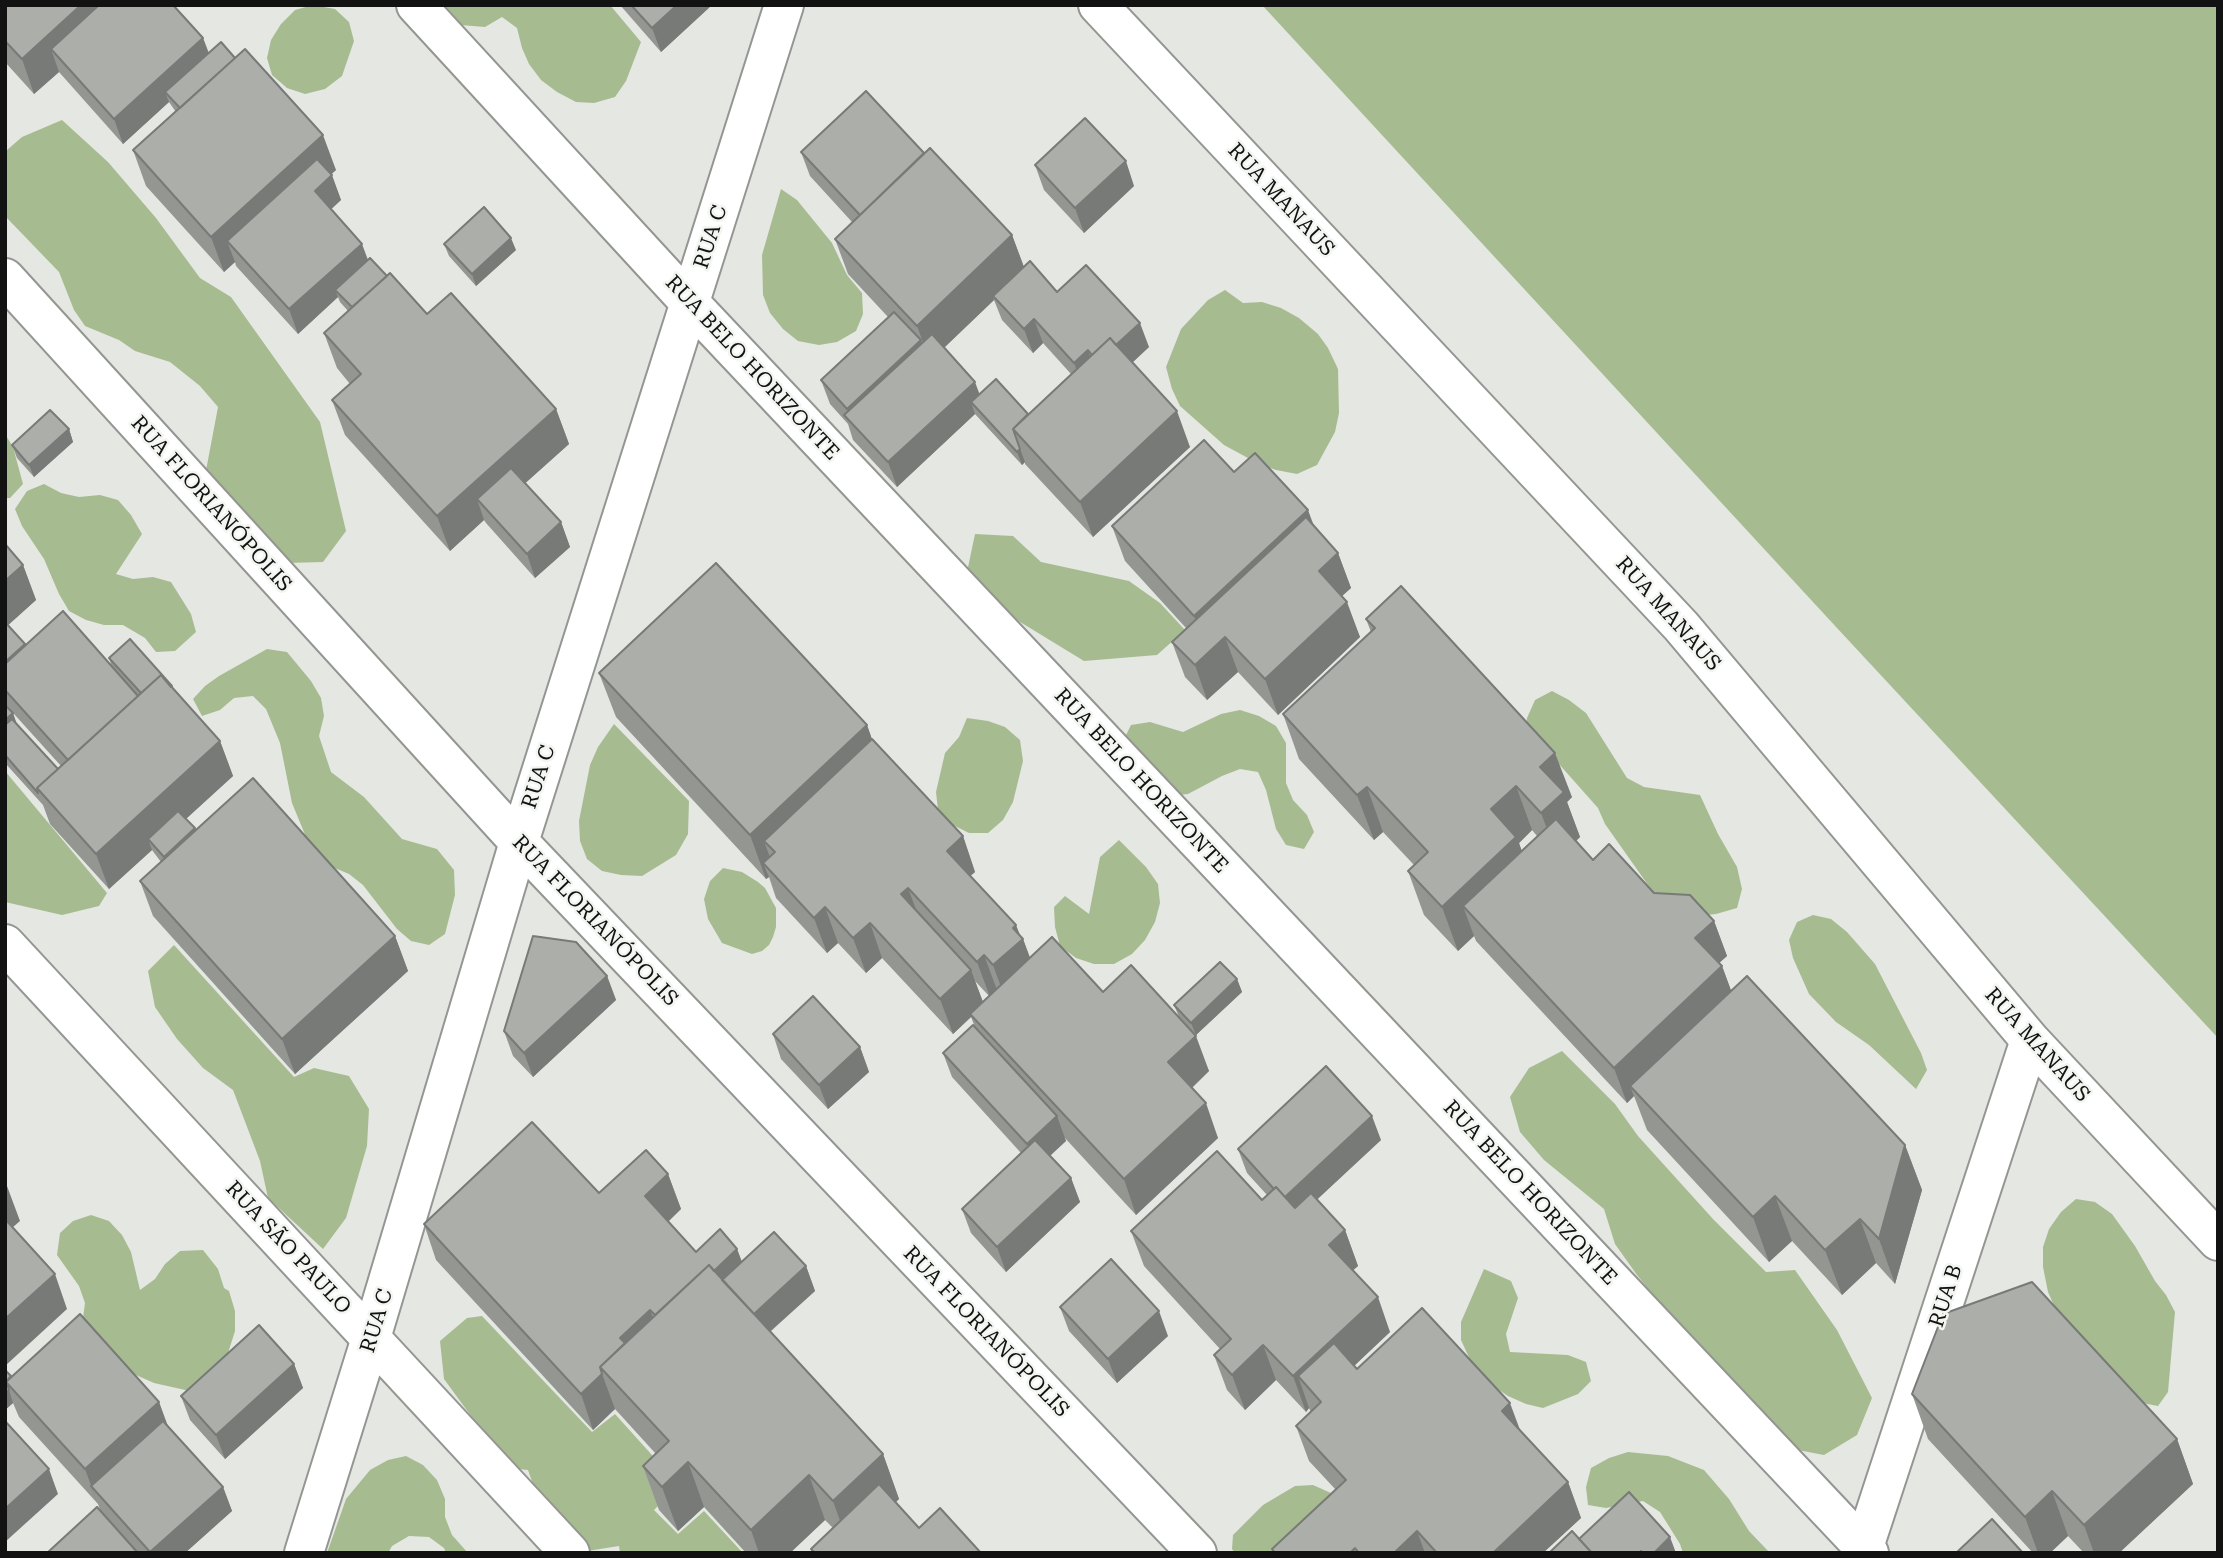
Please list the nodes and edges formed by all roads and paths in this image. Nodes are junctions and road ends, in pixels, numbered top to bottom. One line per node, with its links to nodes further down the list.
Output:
1 (416, 5): 5 (street, RUA BELO HORIZONTE)
2 (784, 5): 5 (street, RUA C)
3 (1098, 5): 8 (street, RUA MANAUS)
4 (5, 278): 6 (street, RUA FLORIANÓPOLIS)
5 (690, 303): 6 (street, RUA C); 11 (street, RUA BELO HORIZONTE)
6 (519, 842): 10 (street, RUA C); 14 (street, RUA FLORIANÓPOLIS)
7 (5, 944): 10 (street, RUA SÃO PAULO)
8 (2030, 1040): 9 (street, RUA MANAUS); 11 (street, RUA B)
9 (2218, 1241)
10 (372, 1338): 12 (street, RUA C); 13 (street, RUA SÃO PAULO)
11 (1865, 1551)
12 (304, 1553)
13 (570, 1553)
14 (1197, 1553)

